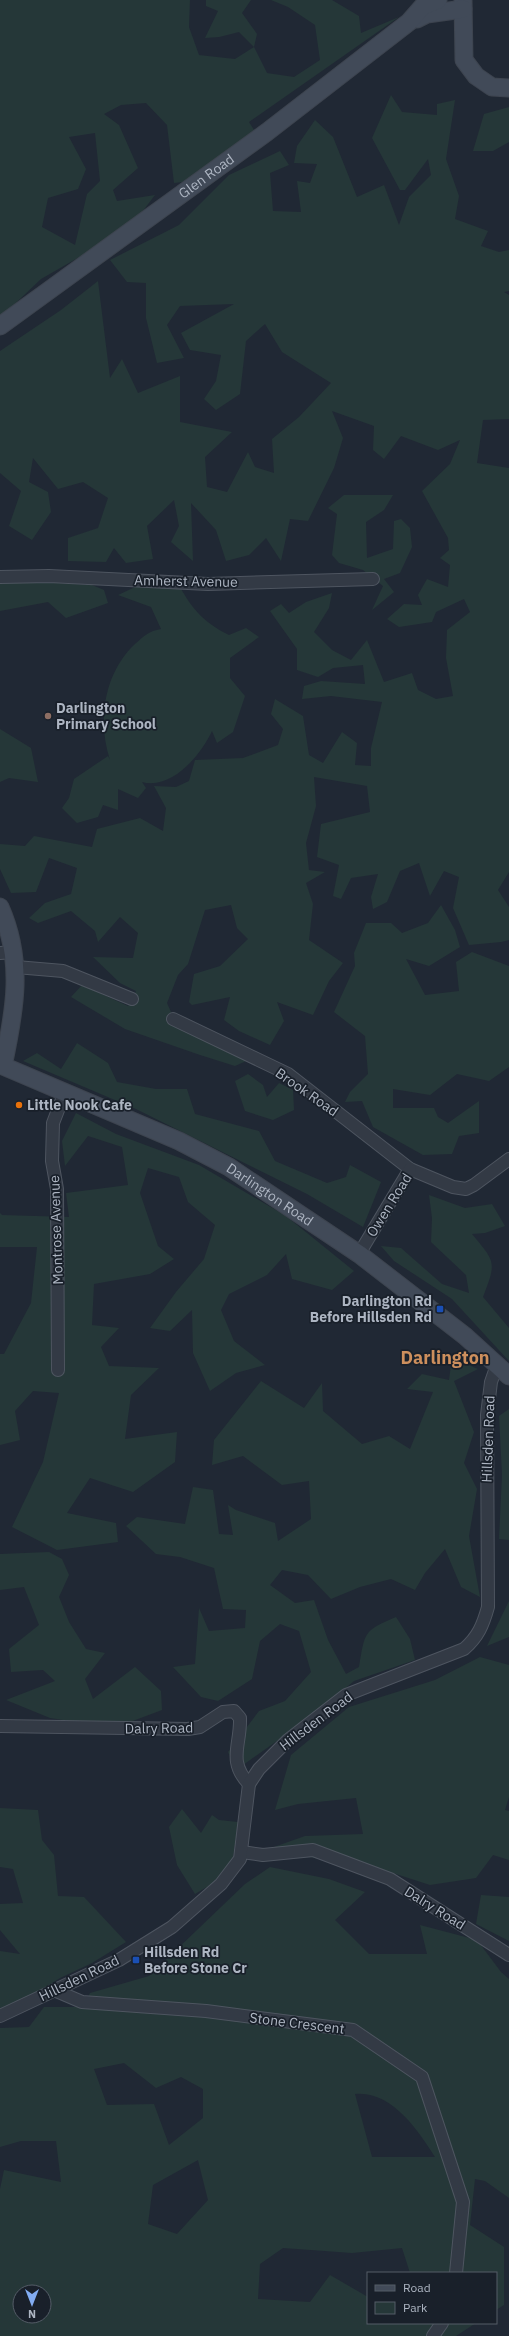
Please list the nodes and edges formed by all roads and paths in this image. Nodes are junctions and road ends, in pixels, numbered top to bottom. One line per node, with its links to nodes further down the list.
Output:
1 (438, 0): 3 (street, Glen Road)
2 (463, 5): 3 (street, Glen Road); 4 (street)
3 (409, 22): 5 (street, Glen Road)
4 (509, 88)
5 (0, 326)
6 (0, 577): 7 (street, Amherst Avenue)
7 (373, 579)
8 (0, 907): 9 (street)
9 (10, 957): 10 (street); 12 (street)
10 (132, 999)
11 (173, 1019): 15 (street, Brook Road)
12 (2, 1066): 13 (street, Darlington Road)
13 (64, 1092): 16 (street, Darlington Road); 17 (street, Montrose Avenue)
14 (509, 1159): 15 (street, Owen Road)
15 (410, 1169): 16 (street, Owen Road)
16 (359, 1254): 18 (street, Darlington Road)
17 (58, 1370)
18 (503, 1370): 20 (street, Hillsden Road)
19 (0, 1726): 20 (street, Dalry Road)
20 (249, 1784): 21 (street, Hillsden Road)
21 (242, 1852): 22 (street, Dalry Road); 23 (street, Hillsden Road)
22 (509, 1955)
23 (54, 1990): 24 (street, Hillsden Road); 25 (street, Stone Crescent)
24 (0, 2016)
25 (456, 2272)
26 (441, 2324): 27 (street)
27 (433, 2336)

